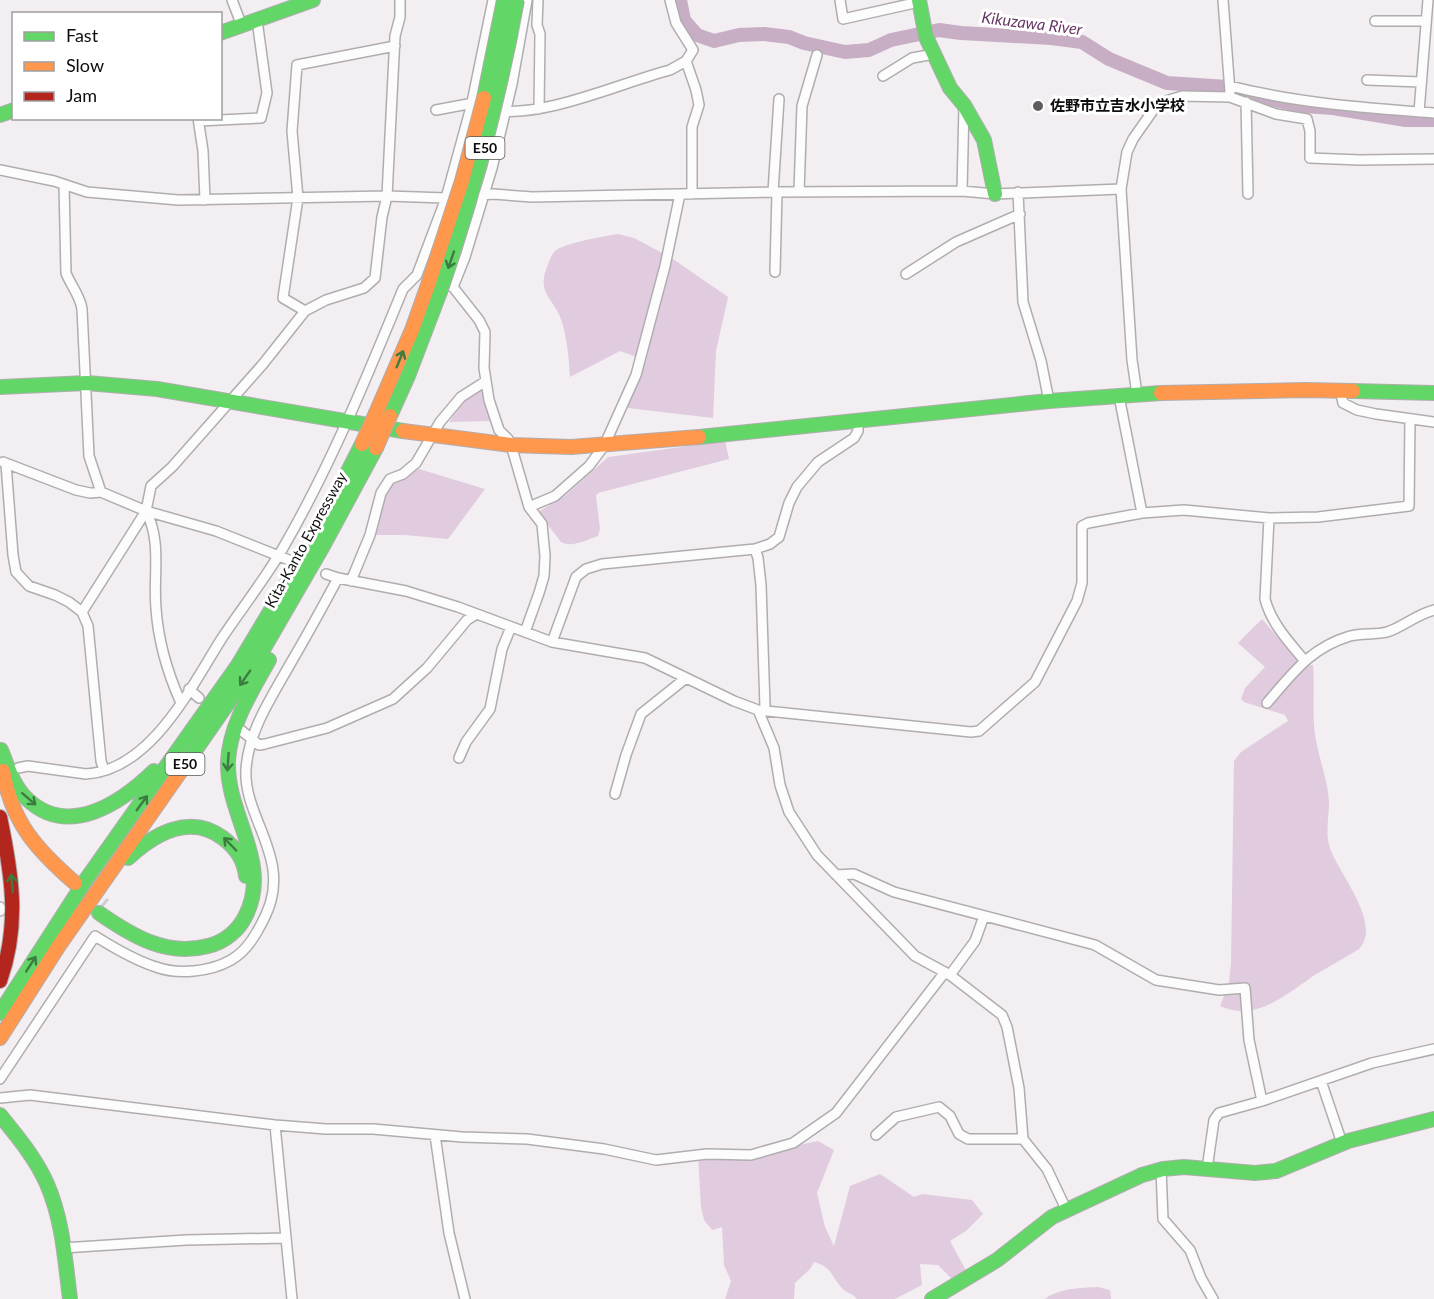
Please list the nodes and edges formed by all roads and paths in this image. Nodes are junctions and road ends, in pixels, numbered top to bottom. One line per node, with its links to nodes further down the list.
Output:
1 (232, 0): 18 (street)
2 (313, 0): 14 (main road)
3 (400, 0): 21 (street)
4 (493, 0): 15 (street)
5 (504, 0): 62 (main road, Kita-Kanto Expressway / E50, bridge)
6 (517, 0): 62 (main road, Kita-Kanto Expressway / E50, one-way to 62, bridge)
7 (527, 0): 19 (street)
8 (538, 0): 34 (street)
9 (670, 0): 24 (street)
10 (840, 0): 13 (street)
11 (1223, 0): 28 (street)
12 (1428, 0): 17 (street)
13 (919, 1): 23 (main road)
14 (257, 20): 18 (main road); 39 (street)
15 (489, 20): 19 (street); 32 (street)
16 (1376, 21): 17 (street)
17 (1426, 21): 27 (street)
18 (242, 26): 20 (main road)
19 (523, 27): 36 (street)
20 (222, 32)
21 (395, 46): 54 (street); 55 (street)
22 (817, 54): 47 (street)
23 (934, 54): 25 (street); 33 (main road)
24 (686, 62): 34 (street); 51 (street)
25 (883, 76)
26 (1367, 80): 27 (street)
27 (1421, 82): 37 (street)
28 (1230, 86): 29 (street); 37 (street)
29 (1230, 97): 31 (street); 44 (street)
30 (779, 99): 46 (street)
31 (1246, 102): 41 (street); 53 (street)
32 (472, 104): 35 (street); 36 (street); 56 (street)
33 (964, 105): 45 (street); 52 (main road)
34 (539, 109): 36 (street)
35 (436, 110)
36 (506, 112): 49 (street)
37 (1419, 112): 38 (street)
38 (1434, 113)
39 (222, 119)
40 (199, 120): 57 (street)
41 (1434, 159)
42 (0, 170): 43 (street)
43 (64, 185): 57 (street); 65 (street)
44 (1121, 189): 48 (street); 69 (street)
45 (962, 191): 47 (street); 52 (street)
46 (775, 192): 47 (street); 51 (street); 59 (street)
47 (799, 192)
48 (1018, 192): 52 (street); 58 (street)
49 (484, 194): 50 (street); 56 (street); 62 (street)
50 (680, 194): 51 (street); 80 (street)
51 (692, 194)
52 (995, 194)
53 (1248, 194)
54 (387, 196): 55 (street); 56 (street); 63 (street)
55 (298, 198): 57 (street); 63 (street)
56 (446, 198): 61 (street)
57 (205, 200)
58 (1020, 214): 60 (street); 72 (street)
59 (775, 272)
60 (906, 274)
61 (417, 275): 62 (street); 74 (street)
62 (440, 289): 64 (street); 79 (main road, Kita-Kanto Expressway / E50, bridge)
63 (305, 311): 71 (street)
64 (486, 381): 77 (street); 78 (street)
65 (87, 383): 66 (main road); 71 (main road); 83 (street)
66 (0, 387)
67 (1340, 390): 68 (main road); 69 (main road); 73 (street)
68 (1434, 393)
69 (1137, 394): 70 (main road)
70 (1119, 396): 72 (main road); 86 (street)
71 (230, 401): 74 (main road); 85 (street)
72 (1049, 401): 75 (main road)
73 (1410, 419): 76 (street); 87 (street)
74 (349, 422): 77 (main road); 89 (street)
75 (858, 422): 80 (main road); 88 (street)
76 (1434, 422)
77 (431, 436): 78 (main road); 93 (street)
78 (511, 445): 80 (main road); 84 (street)
79 (369, 446): 82 (main road, Kita-Kanto Expressway / E50); 97 (main road, Kita-Kanto Expressway / E50)
80 (603, 446): 84 (street)
81 (4, 463): 83 (street); 95 (street)
82 (357, 482): 122 (main road, Kita-Kanto Expressway / E50, one-way to 122); 122 (main road, one-way to 122)
83 (101, 492): 85 (street)
84 (530, 507): 99 (street)
85 (146, 511): 89 (street); 95 (street); 106 (street)
86 (1142, 513): 87 (street); 107 (street)
87 (1269, 518): 101 (street)
88 (754, 549): 100 (street); 107 (street)
89 (278, 556): 90 (street); 103 (street)
90 (289, 560)
91 (326, 574): 92 (street)
92 (338, 578): 93 (street); 109 (street)
93 (351, 580): 96 (street)
94 (1434, 610): 101 (street)
95 (82, 612): 114 (street)
96 (475, 615): 98 (street); 109 (street)
97 (266, 619): 111 (main road, one-way to 97); 123 (main road, Kita-Kanto Expressway / E50, one-way to 97)
98 (511, 627): 99 (street); 112 (street)
99 (525, 632): 100 (street)
100 (552, 642): 102 (street)
101 (1304, 660): 105 (street)
102 (686, 678): 107 (street); 115 (street)
103 (189, 689): 104 (street); 106 (street)
104 (199, 698)
105 (1267, 702)
106 (181, 703): 114 (street)
107 (761, 710): 118 (street)
108 (242, 731): 109 (street)
109 (252, 739): 126 (street)
110 (0, 743): 111 (main road)
111 (1, 750): 116 (main road)
112 (459, 758)
113 (18, 768): 114 (street)
114 (104, 770)
115 (615, 794)
116 (0, 799)
117 (0, 817): 121 (main road, one-way to 117)
118 (836, 875): 119 (street); 120 (street)
119 (984, 916): 120 (street); 129 (street)
120 (948, 974): 133 (street); 135 (street)
121 (0, 981)
122 (27, 995): 124 (main road, Kita-Kanto Expressway / E50)
123 (0, 1013)
124 (0, 1038)
125 (1434, 1049): 127 (street)
126 (0, 1079)
127 (1321, 1081): 129 (street); 136 (street)
128 (0, 1098): 132 (street)
129 (1262, 1101): 138 (street)
130 (0, 1114): 141 (main road)
131 (1434, 1119): 136 (main road)
132 (275, 1125): 133 (street); 140 (street)
133 (435, 1135): 144 (street)
134 (876, 1135): 135 (street)
135 (1023, 1139): 139 (street)
136 (1342, 1143): 138 (main road)
137 (1161, 1169): 138 (main road); 139 (main road); 146 (street)
138 (1207, 1169)
139 (1066, 1209): 145 (main road)
140 (285, 1238): 141 (street); 143 (street)
141 (63, 1248): 142 (main road)
142 (70, 1299)
143 (292, 1299)
144 (465, 1299)
145 (932, 1299)
146 (1213, 1299)

